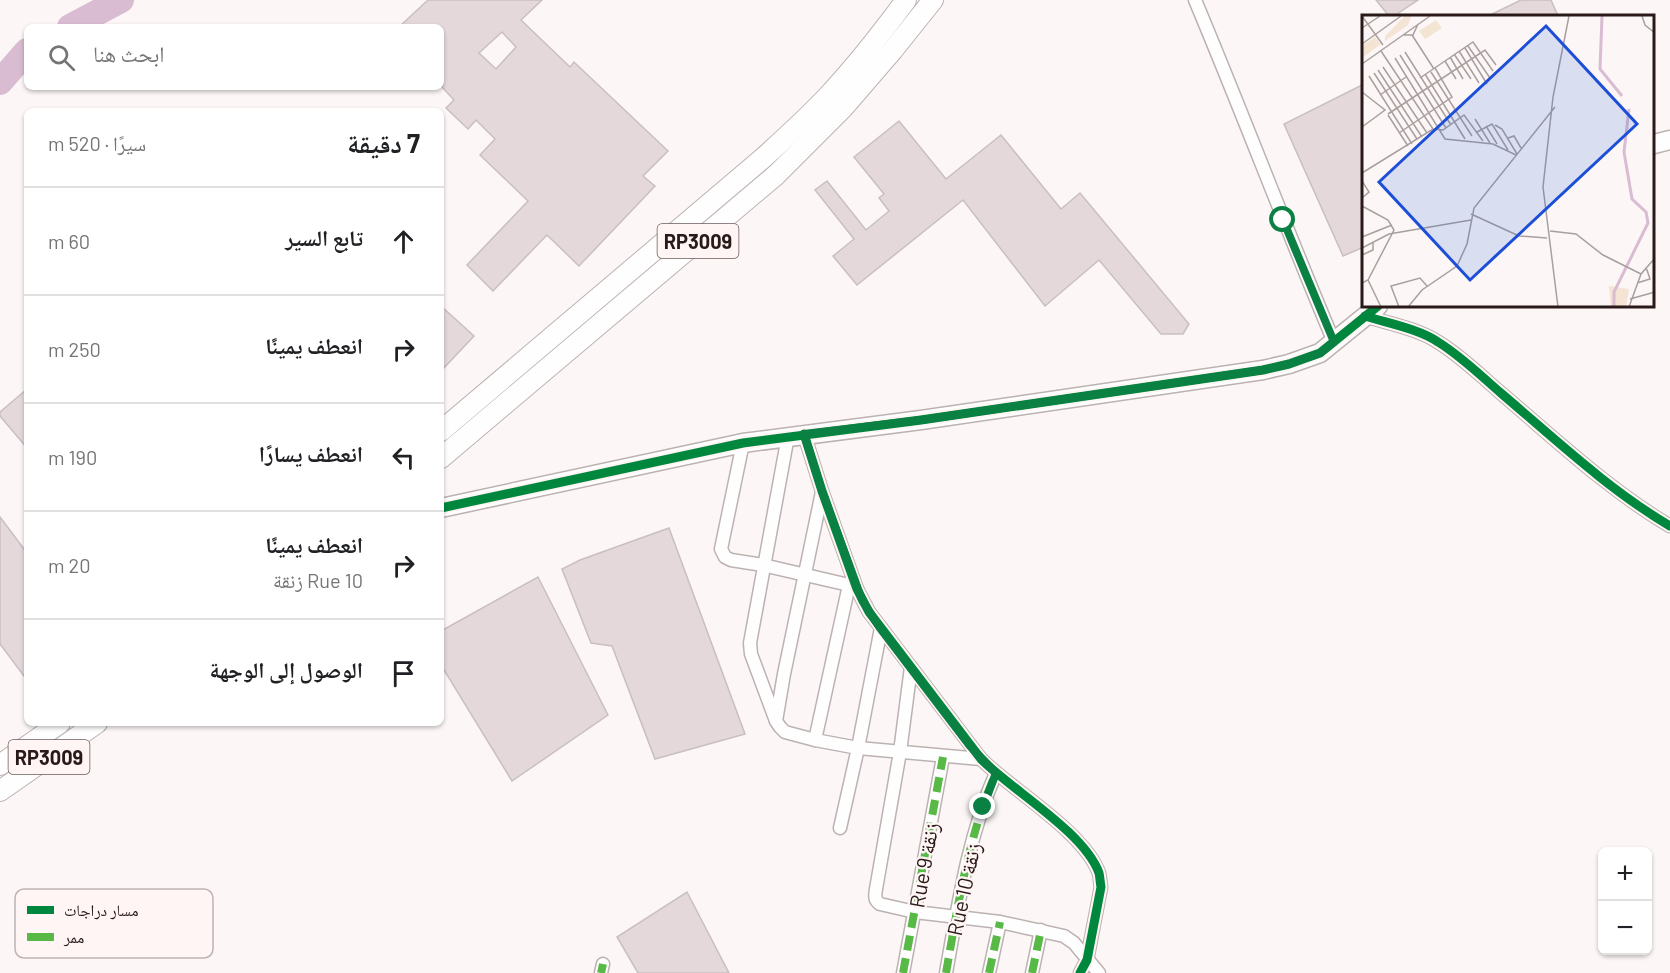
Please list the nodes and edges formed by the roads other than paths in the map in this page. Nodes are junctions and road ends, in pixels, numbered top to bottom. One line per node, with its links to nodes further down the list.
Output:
1 (906, 0): 8 (main road, RP3009)
2 (933, 0): 11 (main road, RP3009)
3 (1195, 0): 7 (street)
4 (1670, 141): 5 (street)
5 (1655, 144)
6 (1372, 311): 7 (street); 14 (street)
7 (1334, 342): 9 (street)
8 (444, 429)
9 (796, 435): 10 (street); 12 (street); 15 (street)
10 (742, 443): 13 (street); 15 (street)
11 (444, 455)
12 (822, 491): 16 (street); 17 (street)
13 (444, 507)
14 (1670, 526)
15 (763, 565): 16 (street); 20 (street)
16 (806, 576): 17 (street); 20 (street)
17 (853, 587): 18 (street); 23 (street)
18 (880, 628): 19 (street); 24 (street)
19 (911, 667): 25 (street); 27 (street)
20 (776, 721): 23 (street)
21 (56, 726): 28 (main road, RP3009)
22 (93, 726): 30 (main road, RP3009)
23 (815, 740): 24 (street)
24 (858, 748): 25 (street); 31 (street)
25 (900, 752): 26 (street); 32 (street)
26 (943, 757): 27 (street); 32 (street, Rue 9 زنقة)
27 (981, 759): 29 (street)
28 (0, 765)
29 (996, 773): 33 (street, Rue 10 زنقة); 36 (street)
30 (0, 791)
31 (840, 828)
32 (915, 912): 33 (street); 37 (street, Rue 9 زنقة)
33 (956, 916): 34 (street); 38 (street, Rue 10 زنقة)
34 (1000, 922): 35 (street); 39 (street)
35 (1041, 930): 36 (street); 40 (street)
36 (1087, 960): 41 (street); 42 (street)
37 (903, 973)
38 (946, 973)
39 (989, 973)
40 (1032, 973)
41 (1080, 973)
42 (1099, 973)

